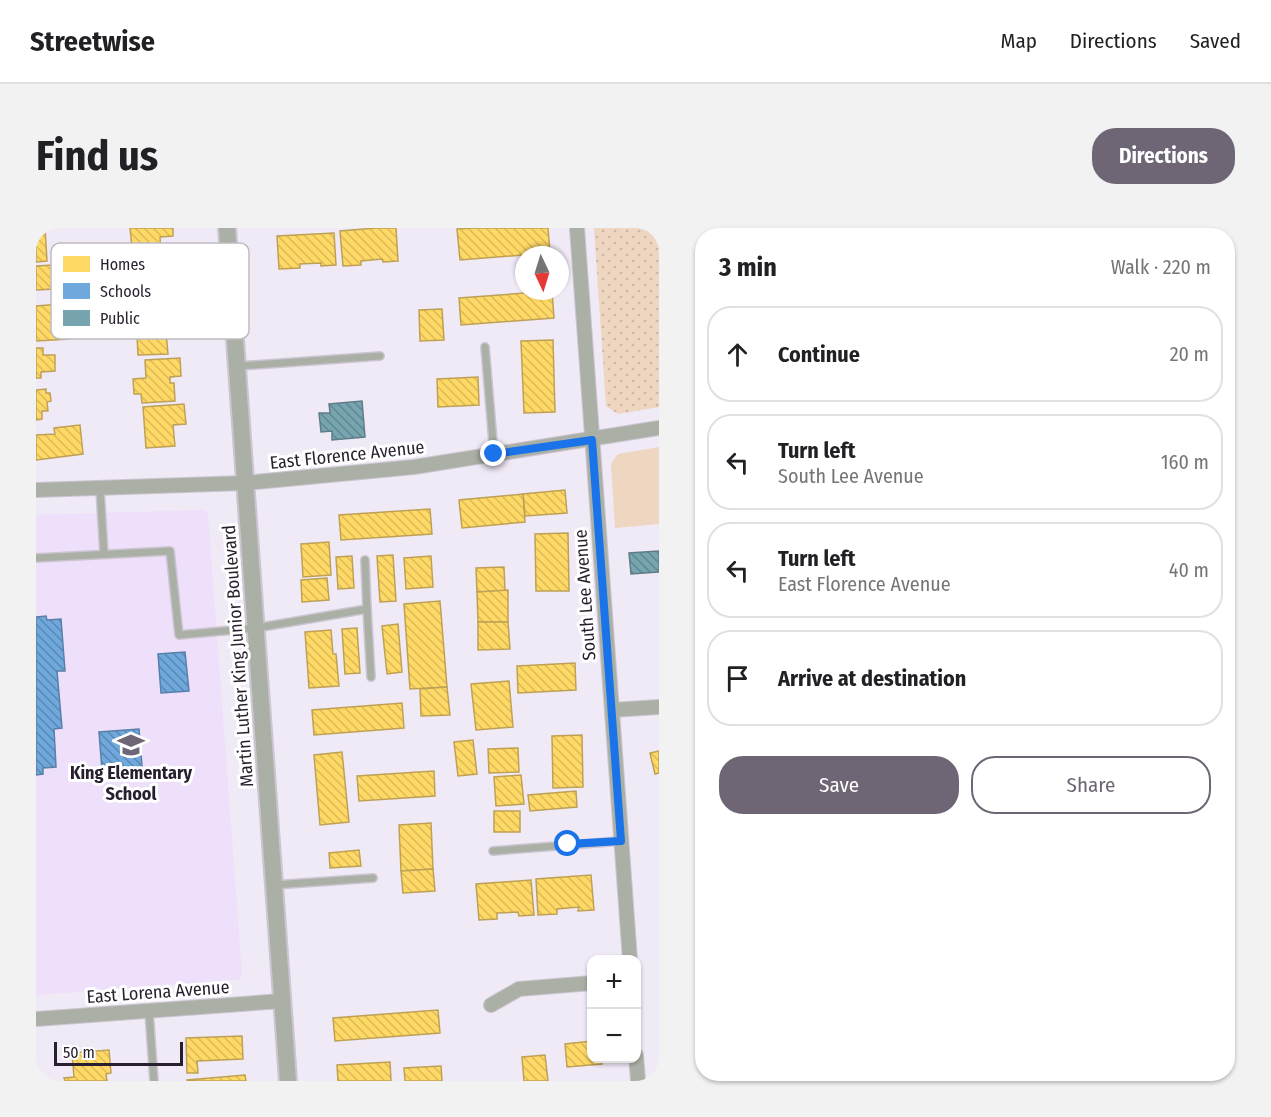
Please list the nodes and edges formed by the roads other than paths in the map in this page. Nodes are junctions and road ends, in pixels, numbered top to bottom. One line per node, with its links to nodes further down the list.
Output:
1 (227, 228): 3 (street, Martin Luther King Junior Boulevard)
2 (576, 228): 9 (street, South Lee Avenue)
3 (228, 243)
4 (235, 339): 7 (street, Martin Luther King Junior Boulevard)
5 (485, 347): 10 (lane)
6 (380, 356): 7 (lane)
7 (237, 366): 11 (street, Martin Luther King Junior Boulevard)
8 (659, 428): 9 (street, East Florence Avenue)
9 (592, 440): 10 (street, East Florence Avenue); 21 (street, South Lee Avenue)
10 (494, 454): 11 (street, East Florence Avenue)
11 (245, 483): 12 (street, East Florence Avenue); 18 (street, Martin Luther King Junior Boulevard)
12 (100, 489): 13 (street, East Florence Avenue); 14 (lane)
13 (36, 490)
14 (104, 555): 15 (lane); 18 (lane)
15 (36, 558)
16 (365, 560): 17 (lane)
17 (367, 609): 18 (lane); 19 (lane)
18 (256, 628): 25 (street, Martin Luther King Junior Boulevard)
19 (372, 677)
20 (659, 707): 21 (street)
21 (612, 710): 22 (street, South Lee Avenue)
22 (621, 841): 23 (lane); 26 (street, South Lee Avenue)
23 (493, 850)
24 (372, 878): 25 (lane)
25 (274, 885): 28 (street, Martin Luther King Junior Boulevard)
26 (630, 955)
27 (587, 983): 29 (street)
28 (282, 1001): 30 (street, East Lorena Avenue); 34 (street, Martin Luther King Junior Boulevard)
29 (491, 1005)
30 (148, 1011): 31 (street, East Lorena Avenue); 33 (lane)
31 (36, 1019)
32 (637, 1063): 35 (street)
33 (154, 1081)
34 (288, 1081)
35 (638, 1081)

